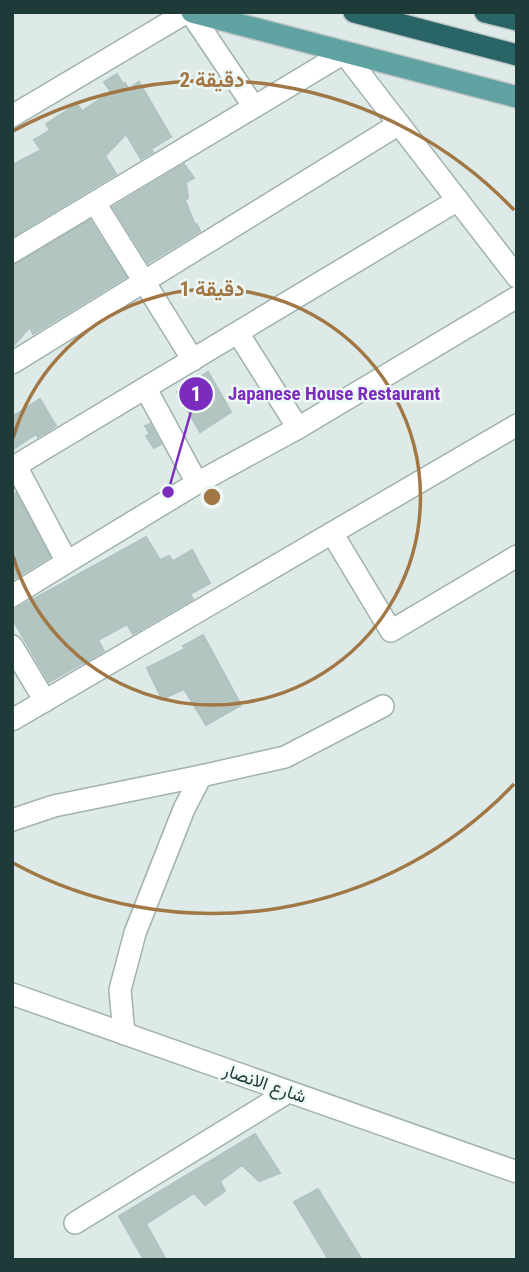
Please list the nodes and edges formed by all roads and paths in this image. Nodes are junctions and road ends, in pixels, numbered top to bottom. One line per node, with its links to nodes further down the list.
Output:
1 (190, 12): 5 (main road); 8 (street); 9 (street)
2 (354, 12): 6 (highway)
3 (485, 12): 4 (highway)
4 (517, 20)
5 (344, 53): 7 (main road); 8 (street); 10 (street)
6 (517, 55)
7 (517, 97)
8 (254, 107): 12 (street)
9 (12, 117)
10 (399, 124): 11 (street); 15 (street)
11 (458, 200): 14 (street); 17 (street)
12 (95, 203): 13 (street); 15 (street)
13 (12, 252)
14 (517, 277)
15 (144, 282): 18 (street); 19 (street)
16 (517, 297): 22 (street)
17 (238, 333): 18 (street); 22 (street)
18 (193, 360): 20 (street)
19 (12, 363)
20 (146, 388): 23 (street); 24 (street)
21 (517, 425): 25 (street)
22 (298, 428): 24 (street)
23 (14, 467): 27 (street)
24 (197, 483): 27 (street)
25 (332, 533): 26 (street); 30 (street)
26 (517, 556)
27 (67, 562): 28 (street)
28 (12, 596)
29 (12, 646): 30 (street)
30 (45, 701): 32 (street)
31 (383, 706): 33 (street)
32 (12, 720)
33 (201, 776): 34 (street); 36 (street)
34 (12, 820)
35 (12, 995): 36 (street, شارع الانصار)
36 (124, 1034): 37 (street, شارع الانصار)
37 (288, 1091): 38 (street, شارع الانصار); 39 (street)
38 (517, 1172)
39 (75, 1223)

